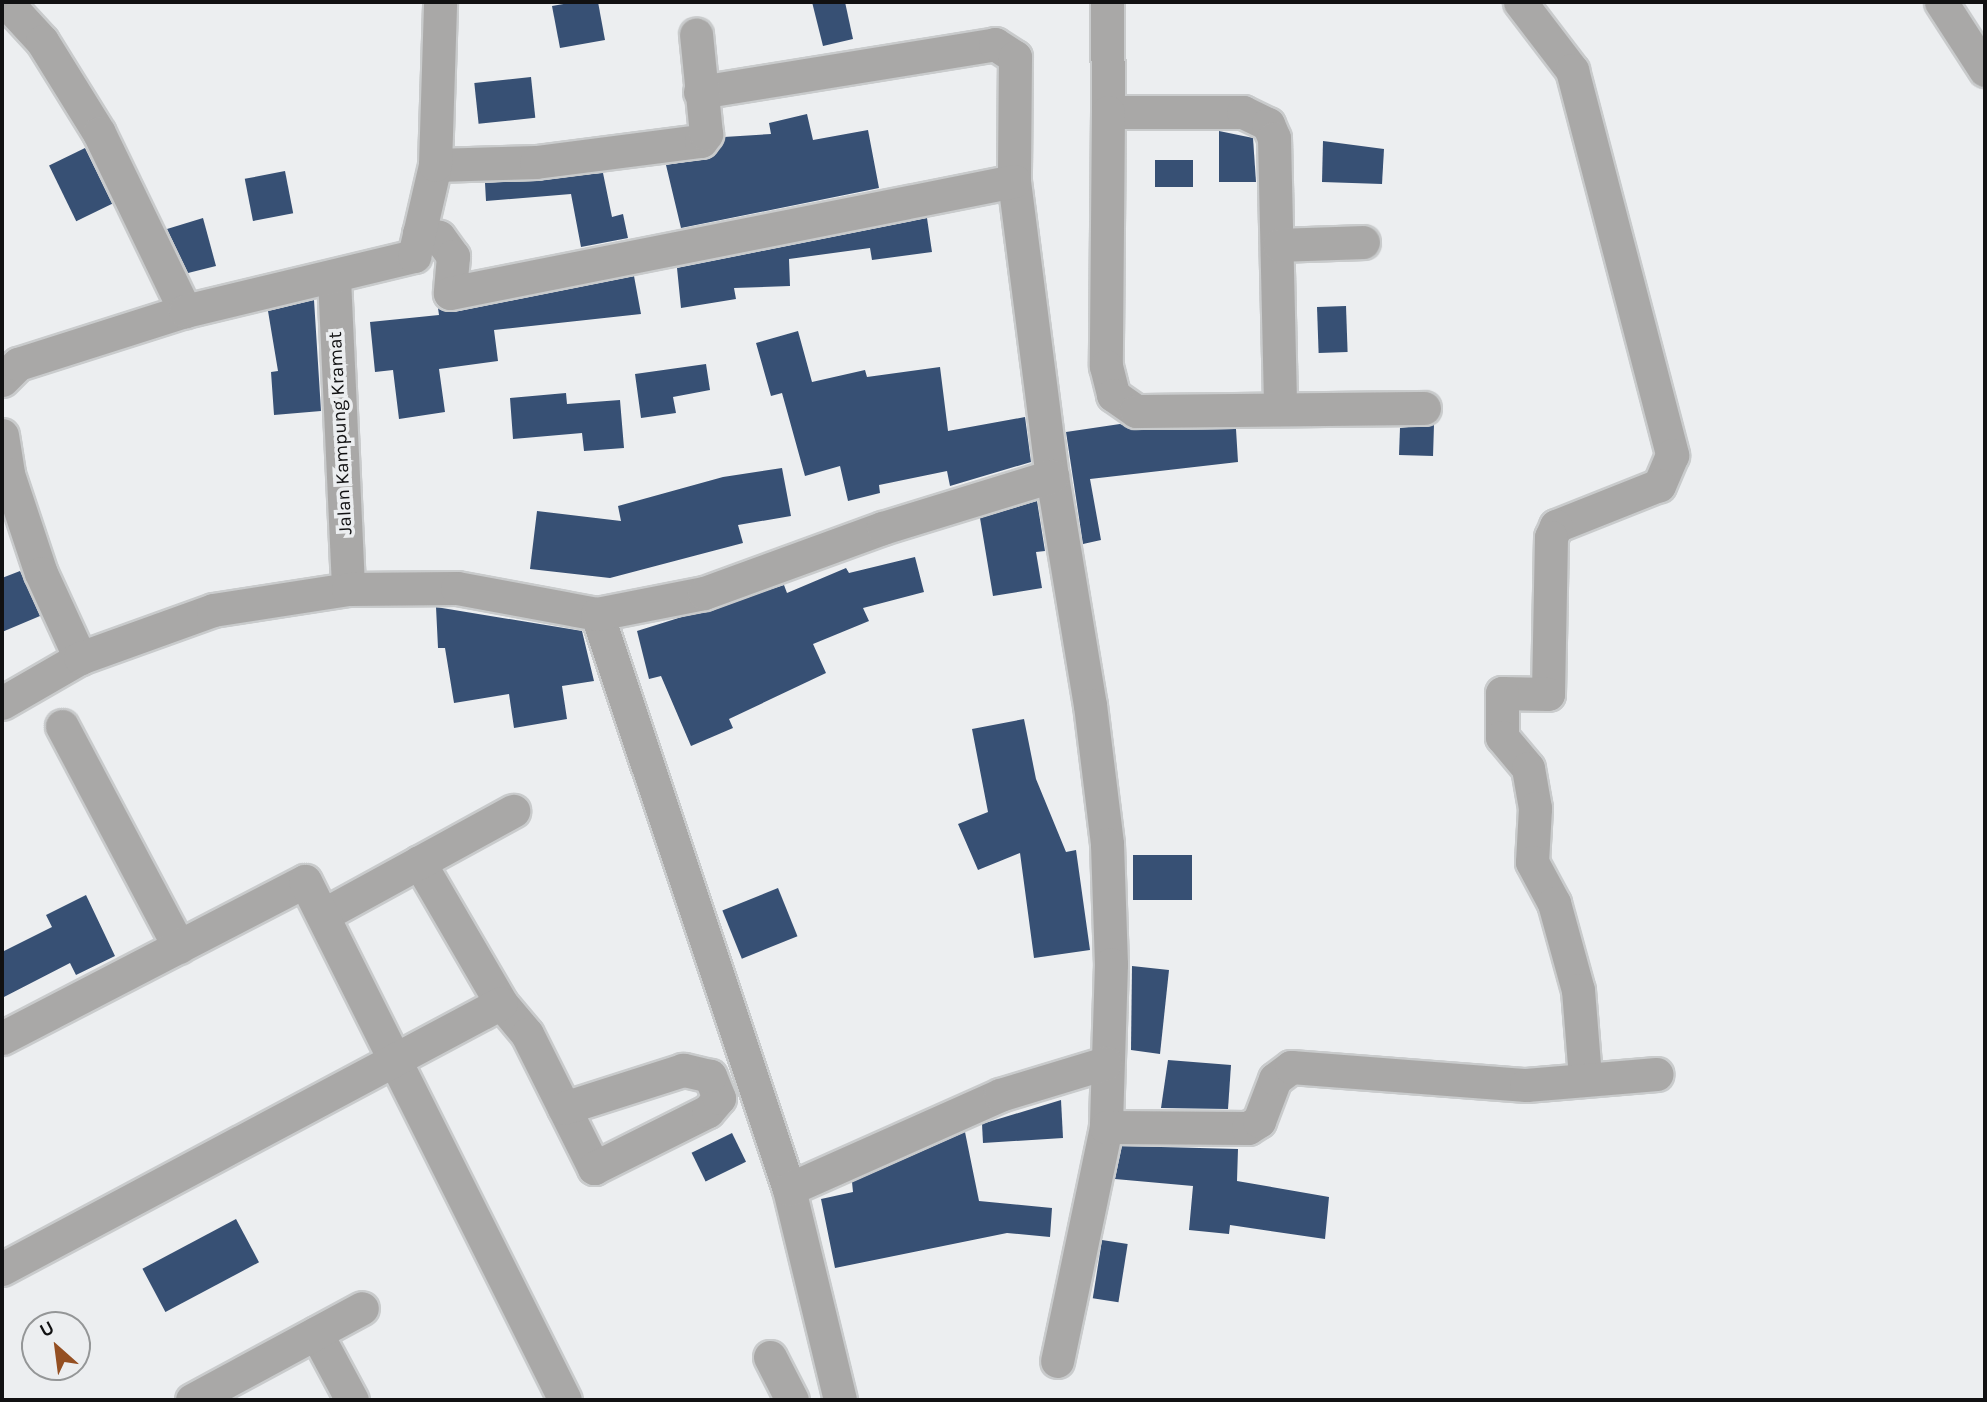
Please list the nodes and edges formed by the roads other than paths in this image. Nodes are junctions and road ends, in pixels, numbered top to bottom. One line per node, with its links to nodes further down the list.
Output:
1 (6, 2): 16 (street)
2 (440, 2): 10 (street)
3 (1107, 2): 9 (street)
4 (1520, 2): 36 (street)
5 (1941, 2): 7 (street)
6 (696, 34): 8 (street)
7 (1985, 70)
8 (700, 92): 10 (street); 11 (street)
9 (1108, 112): 14 (street); 18 (street)
10 (435, 165): 12 (street)
11 (1014, 181): 12 (street); 21 (street)
12 (419, 233): 15 (street)
13 (1363, 242): 14 (street)
14 (1279, 245): 18 (street)
15 (334, 278): 16 (street); 22 (street, Jalan Kampung Kramat)
16 (185, 311): 17 (street)
17 (2, 380)
18 (1280, 407): 19 (street)
19 (1424, 408)
20 (2, 435): 24 (street)
21 (1052, 476): 23 (street); 34 (street)
22 (348, 589): 23 (street); 24 (street)
23 (597, 614): 39 (street)
24 (80, 658): 25 (street)
25 (2, 704)
26 (62, 726): 30 (street)
27 (513, 811): 28 (street)
28 (419, 862): 29 (street); 31 (street)
29 (323, 915): 30 (street); 33 (street)
30 (178, 947): 32 (street)
31 (502, 1003): 33 (street); 37 (street)
32 (2, 1038)
33 (394, 1059): 40 (street); 47 (street)
34 (1105, 1063): 38 (street); 39 (street)
35 (1657, 1074): 36 (street)
36 (1585, 1077): 38 (street)
37 (564, 1108)
38 (1106, 1127): 44 (street)
39 (789, 1189): 49 (street)
40 (2, 1269)
41 (362, 1308): 42 (street)
42 (316, 1333): 45 (street); 46 (street)
43 (770, 1357): 48 (street)
44 (1058, 1362)
45 (192, 1400)
46 (352, 1400)
47 (565, 1400)
48 (792, 1400)
49 (840, 1400)

